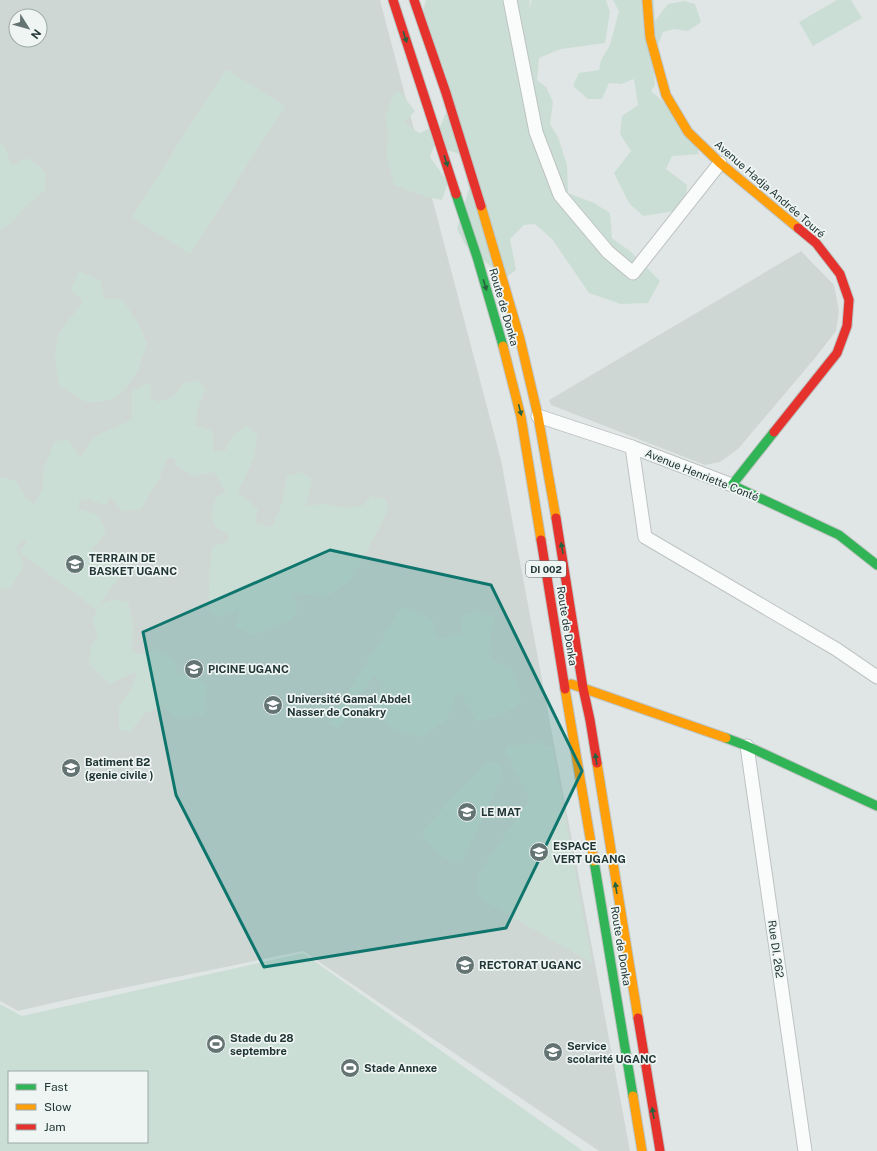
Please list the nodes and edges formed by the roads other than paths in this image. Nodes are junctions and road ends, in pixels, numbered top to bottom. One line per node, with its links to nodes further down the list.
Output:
1 (393, 0): 11 (main road, Route de Donka / DI 002, one-way to 11)
2 (414, 0): 6 (main road, Route de Donka / DI 002)
3 (510, 0): 5 (street)
4 (647, 0): 5 (main road, Avenue Hadja Andrée Touré)
5 (720, 163): 8 (main road, Avenue Hadja Andrée Touré)
6 (538, 416): 7 (street, Avenue Henriette Conté); 12 (main road, Route de Donka / DI 002, one-way to 6)
7 (632, 447): 8 (street, Avenue Henriette Conté); 10 (street)
8 (732, 484): 9 (main road, Avenue Henriette Conté)
9 (877, 565)
10 (877, 677)
11 (564, 682): 12 (main road); 15 (main road, Route de Donka / DI 002)
12 (583, 688): 13 (main road); 16 (main road, Route de Donka / DI 002, one-way to 12)
13 (747, 746): 14 (main road); 17 (street, Rue DI. 262)
14 (877, 806)
15 (642, 1151)
16 (660, 1151)
17 (805, 1151)

